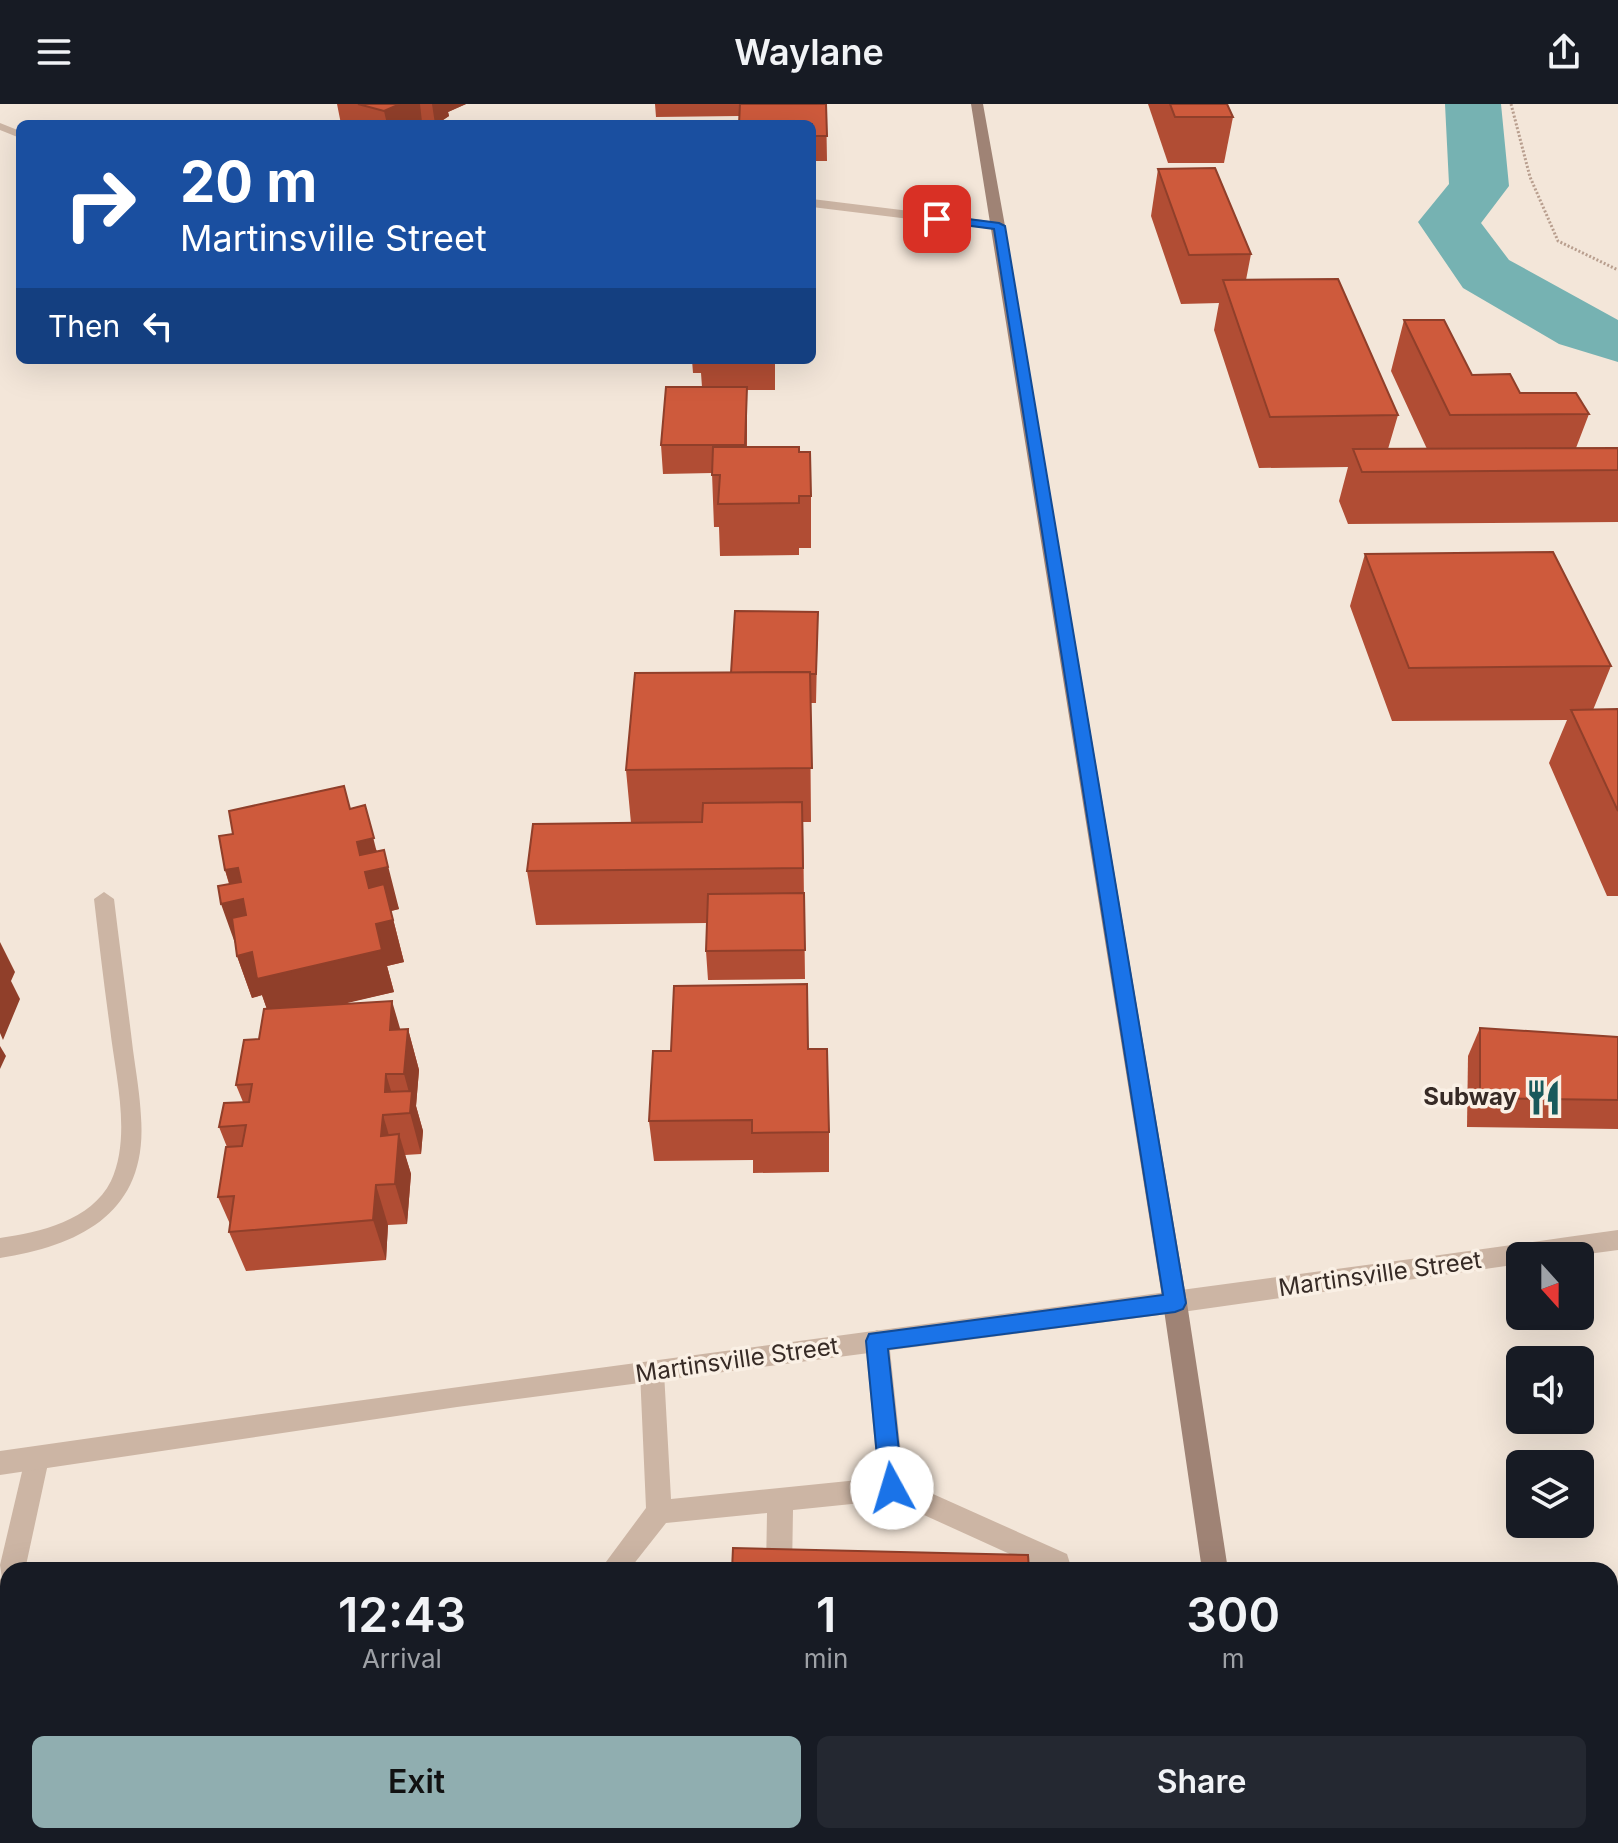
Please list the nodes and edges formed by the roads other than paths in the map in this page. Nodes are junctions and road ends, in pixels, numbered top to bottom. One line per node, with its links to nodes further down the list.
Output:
1 (977, 104): 3 (main road)
2 (816, 203): 3 (street)
3 (999, 226): 7 (main road)
4 (104, 899): 6 (street)
5 (1618, 1240): 7 (street, Martinsville Street)
6 (0, 1248)
7 (1175, 1303): 8 (street, Martinsville Street); 19 (main road)
8 (877, 1341): 9 (street, Martinsville Street); 12 (street)
9 (652, 1372): 10 (street, Martinsville Street); 14 (street)
10 (37, 1459): 11 (street, Martinsville Street); 15 (street)
11 (0, 1463)
12 (892, 1488): 13 (street); 18 (street)
13 (780, 1498): 14 (street); 17 (street)
14 (659, 1512): 16 (street)
15 (14, 1562)
16 (619, 1562)
17 (779, 1562)
18 (1056, 1562)
19 (1214, 1562)

